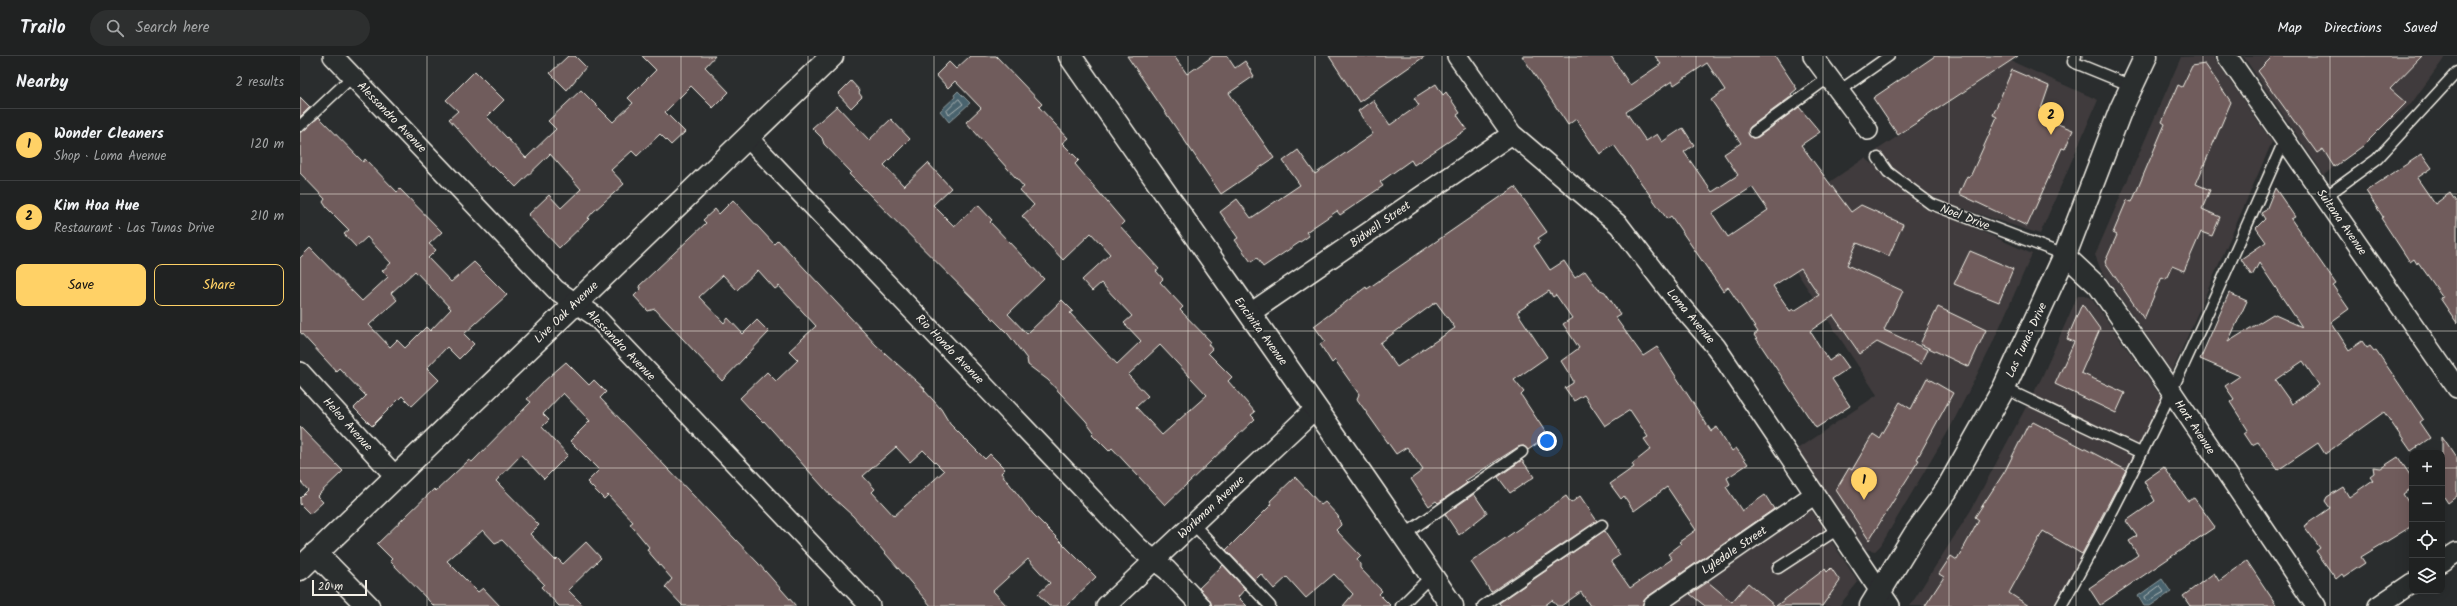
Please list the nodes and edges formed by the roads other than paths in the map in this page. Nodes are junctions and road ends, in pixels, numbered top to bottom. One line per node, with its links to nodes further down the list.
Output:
1 (333, 56): 11 (street, Alessandro Avenue)
2 (832, 56): 18 (street, Live Oak Avenue)
3 (1070, 56): 24 (street, Encinita Avenue)
4 (1457, 56): 17 (street, Loma Avenue)
5 (1813, 56): 12 (street)
6 (1889, 56): 12 (lane)
7 (2076, 56): 13 (lane)
8 (2146, 56): 13 (street, Las Tunas Drive)
9 (2227, 56): 19 (street, Sultana Avenue)
10 (2457, 72): 21 (lane)
11 (353, 76): 14 (lane); 23 (street, Alessandro Avenue)
12 (1834, 84): 15 (street); 16 (lane)
13 (2132, 86): 22 (street, Las Tunas Drive)
14 (300, 126)
15 (1868, 130)
16 (1754, 132)
17 (1512, 134): 24 (street, Bidwell Street); 33 (street, Loma Avenue)
18 (747, 137): 23 (street, Live Oak Avenue); 41 (street, Rio Hondo Avenue)
19 (2285, 138): 21 (street, Sultana Avenue); 28 (lane)
20 (1878, 158): 22 (lane, Noel Drive)
21 (2325, 197): 27 (street, Sultana Avenue)
22 (2066, 256): 26 (street, Las Tunas Drive); 28 (street, Hart Avenue)
23 (577, 302): 32 (street, Live Oak Avenue); 47 (street, Alessandro Avenue)
24 (1249, 314): 29 (street, Encinita Avenue)
25 (300, 372): 32 (street, Heleo Avenue)
26 (2004, 388): 31 (lane); 45 (street, Las Tunas Drive)
27 (2457, 388)
28 (2172, 392): 31 (lane); 56 (street, Hart Avenue)
29 (1316, 408): 34 (street, Workman Avenue); 37 (street, Encinita Avenue)
30 (1522, 452): 37 (lane)
31 (2142, 453): 55 (lane)
32 (395, 476): 39 (street, Live Oak Avenue)
33 (1815, 494): 36 (street, Loma Avenue); 54 (street, Lyledale Street)
34 (1193, 524): 41 (street, Workman Avenue); 50 (lane)
35 (1602, 525): 53 (lane)
36 (1838, 529): 42 (lane); 45 (street, Loma Avenue)
37 (1404, 535): 43 (street, Encinita Avenue)
38 (2457, 552): 40 (street)
39 (306, 559): 46 (street)
40 (2445, 560)
41 (1153, 561): 48 (street, Workman Avenue); 49 (street, Rio Hondo Avenue)
42 (1778, 568)
43 (1432, 576): 51 (lane); 52 (street, Encinita Avenue)
44 (2409, 585): 57 (street)
45 (1881, 601)
46 (368, 606)
47 (870, 606)
48 (1106, 606)
49 (1201, 606)
50 (1270, 606)
51 (1401, 606)
52 (1452, 606)
53 (1483, 606)
54 (1653, 606)
55 (2061, 606)
56 (2316, 606)
57 (2378, 606)

